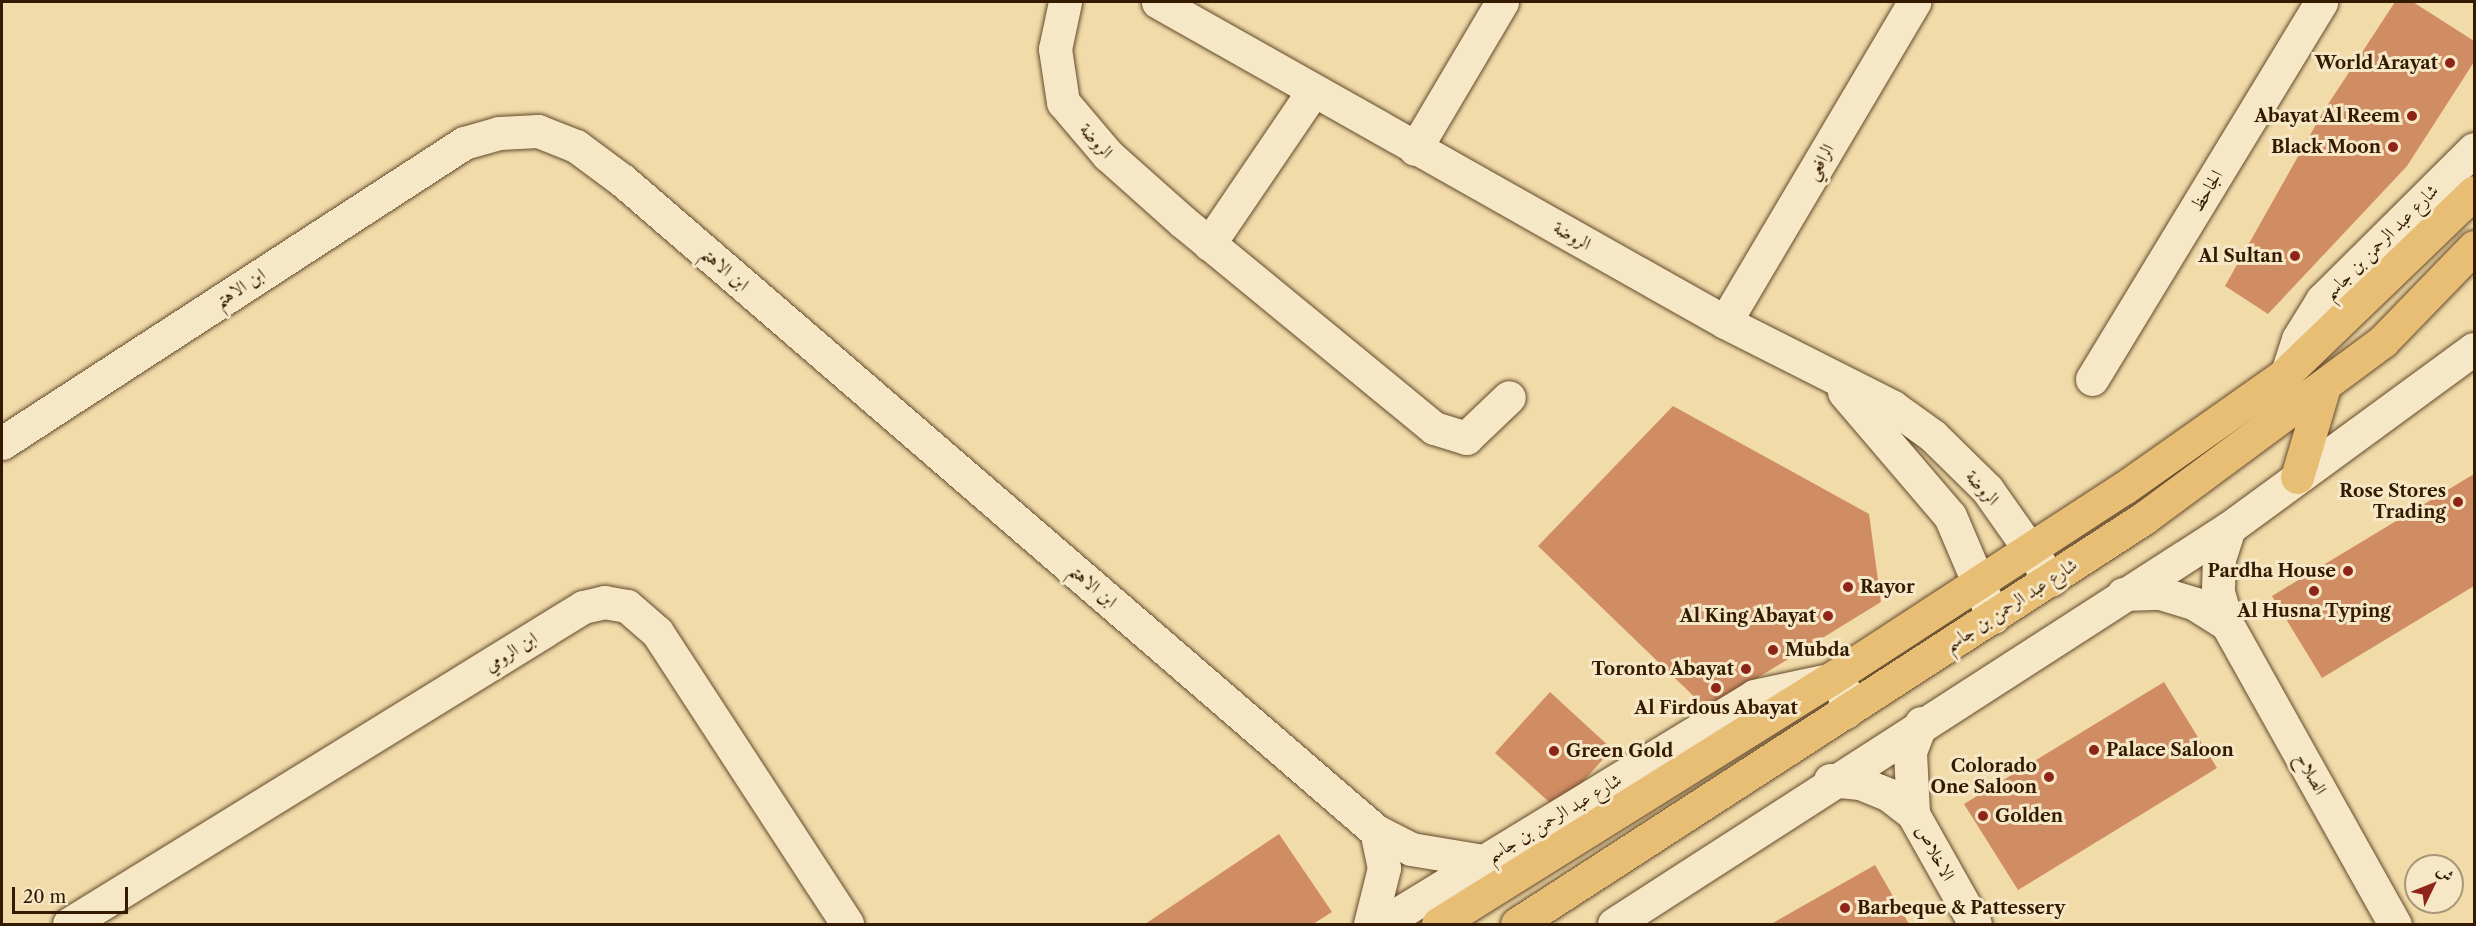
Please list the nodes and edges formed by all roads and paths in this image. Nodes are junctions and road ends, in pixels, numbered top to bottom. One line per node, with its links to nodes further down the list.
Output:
1 (1065, 2): 10 (street, الروضة)
2 (1158, 2): 6 (street, الروضة)
3 (1502, 2): 7 (street)
4 (1914, 2): 12 (street, الرافعي)
5 (2321, 2): 15 (street, الجاحظ)
6 (1313, 91): 7 (street, الروضة); 10 (street)
7 (1415, 149): 12 (street, الروضة)
8 (2475, 149): 14 (street, شارع عبد الرحمن بن جاسم)
9 (2475, 192): 14 (main road, شارع عبد الرحمن بن جاسم)
10 (1209, 244): 17 (street, الروضة)
11 (2475, 247): 18 (main road, شارع عبد الرحمن بن جاسم)
12 (1725, 322): 16 (street, الروضة)
13 (2475, 349): 20 (street)
14 (2283, 376): 18 (street); 22 (main road, شارع عبد الرحمن بن جاسم)
15 (2092, 379)
16 (1832, 380): 22 (street, الروضة); 24 (street, الروضة)
17 (1509, 397)
18 (2313, 397): 20 (main road); 23 (main road, شارع عبد الرحمن بن جاسم)
19 (2, 443): 33 (street, ابن الاهتم)
20 (2297, 477): 21 (street)
21 (2229, 528): 25 (street); 27 (street, الصلاح)
22 (2029, 547): 23 (street, الروضة); 24 (main road, شارع عبد الرحمن بن جاسم)
23 (2051, 580): 26 (main road, شارع عبد الرحمن بن جاسم)
24 (1977, 581): 26 (street, الروضة); 28 (main road, شارع عبد الرحمن بن جاسم)
25 (2123, 594): 27 (street, الصلاح); 30 (street)
26 (1993, 617): 29 (main road, شارع عبد الرحمن بن جاسم)
27 (2227, 624): 43 (street, الصلاح)
28 (1829, 680): 29 (street); 34 (street, شارع عبد الرحمن بن جاسم); 39 (main road, شارع عبد الرحمن بن جاسم)
29 (1846, 712): 40 (main road, شارع عبد الرحمن بن جاسم)
30 (1921, 723): 31 (street); 32 (street, الاخلاص)
31 (1830, 780): 32 (street, الاخلاص); 41 (street)
32 (1913, 814): 42 (street, الاخلاص)
33 (1376, 831): 34 (street, ابن الاهتم); 37 (street)
34 (1483, 861): 38 (street, شارع عبد الرحمن بن جاسم)
35 (69, 924): 36 (street, ابن الرومي)
36 (847, 924)
37 (1370, 924)
38 (1381, 924)
39 (1438, 924)
40 (1517, 924)
41 (1615, 924)
42 (1974, 924)
43 (2396, 924)

